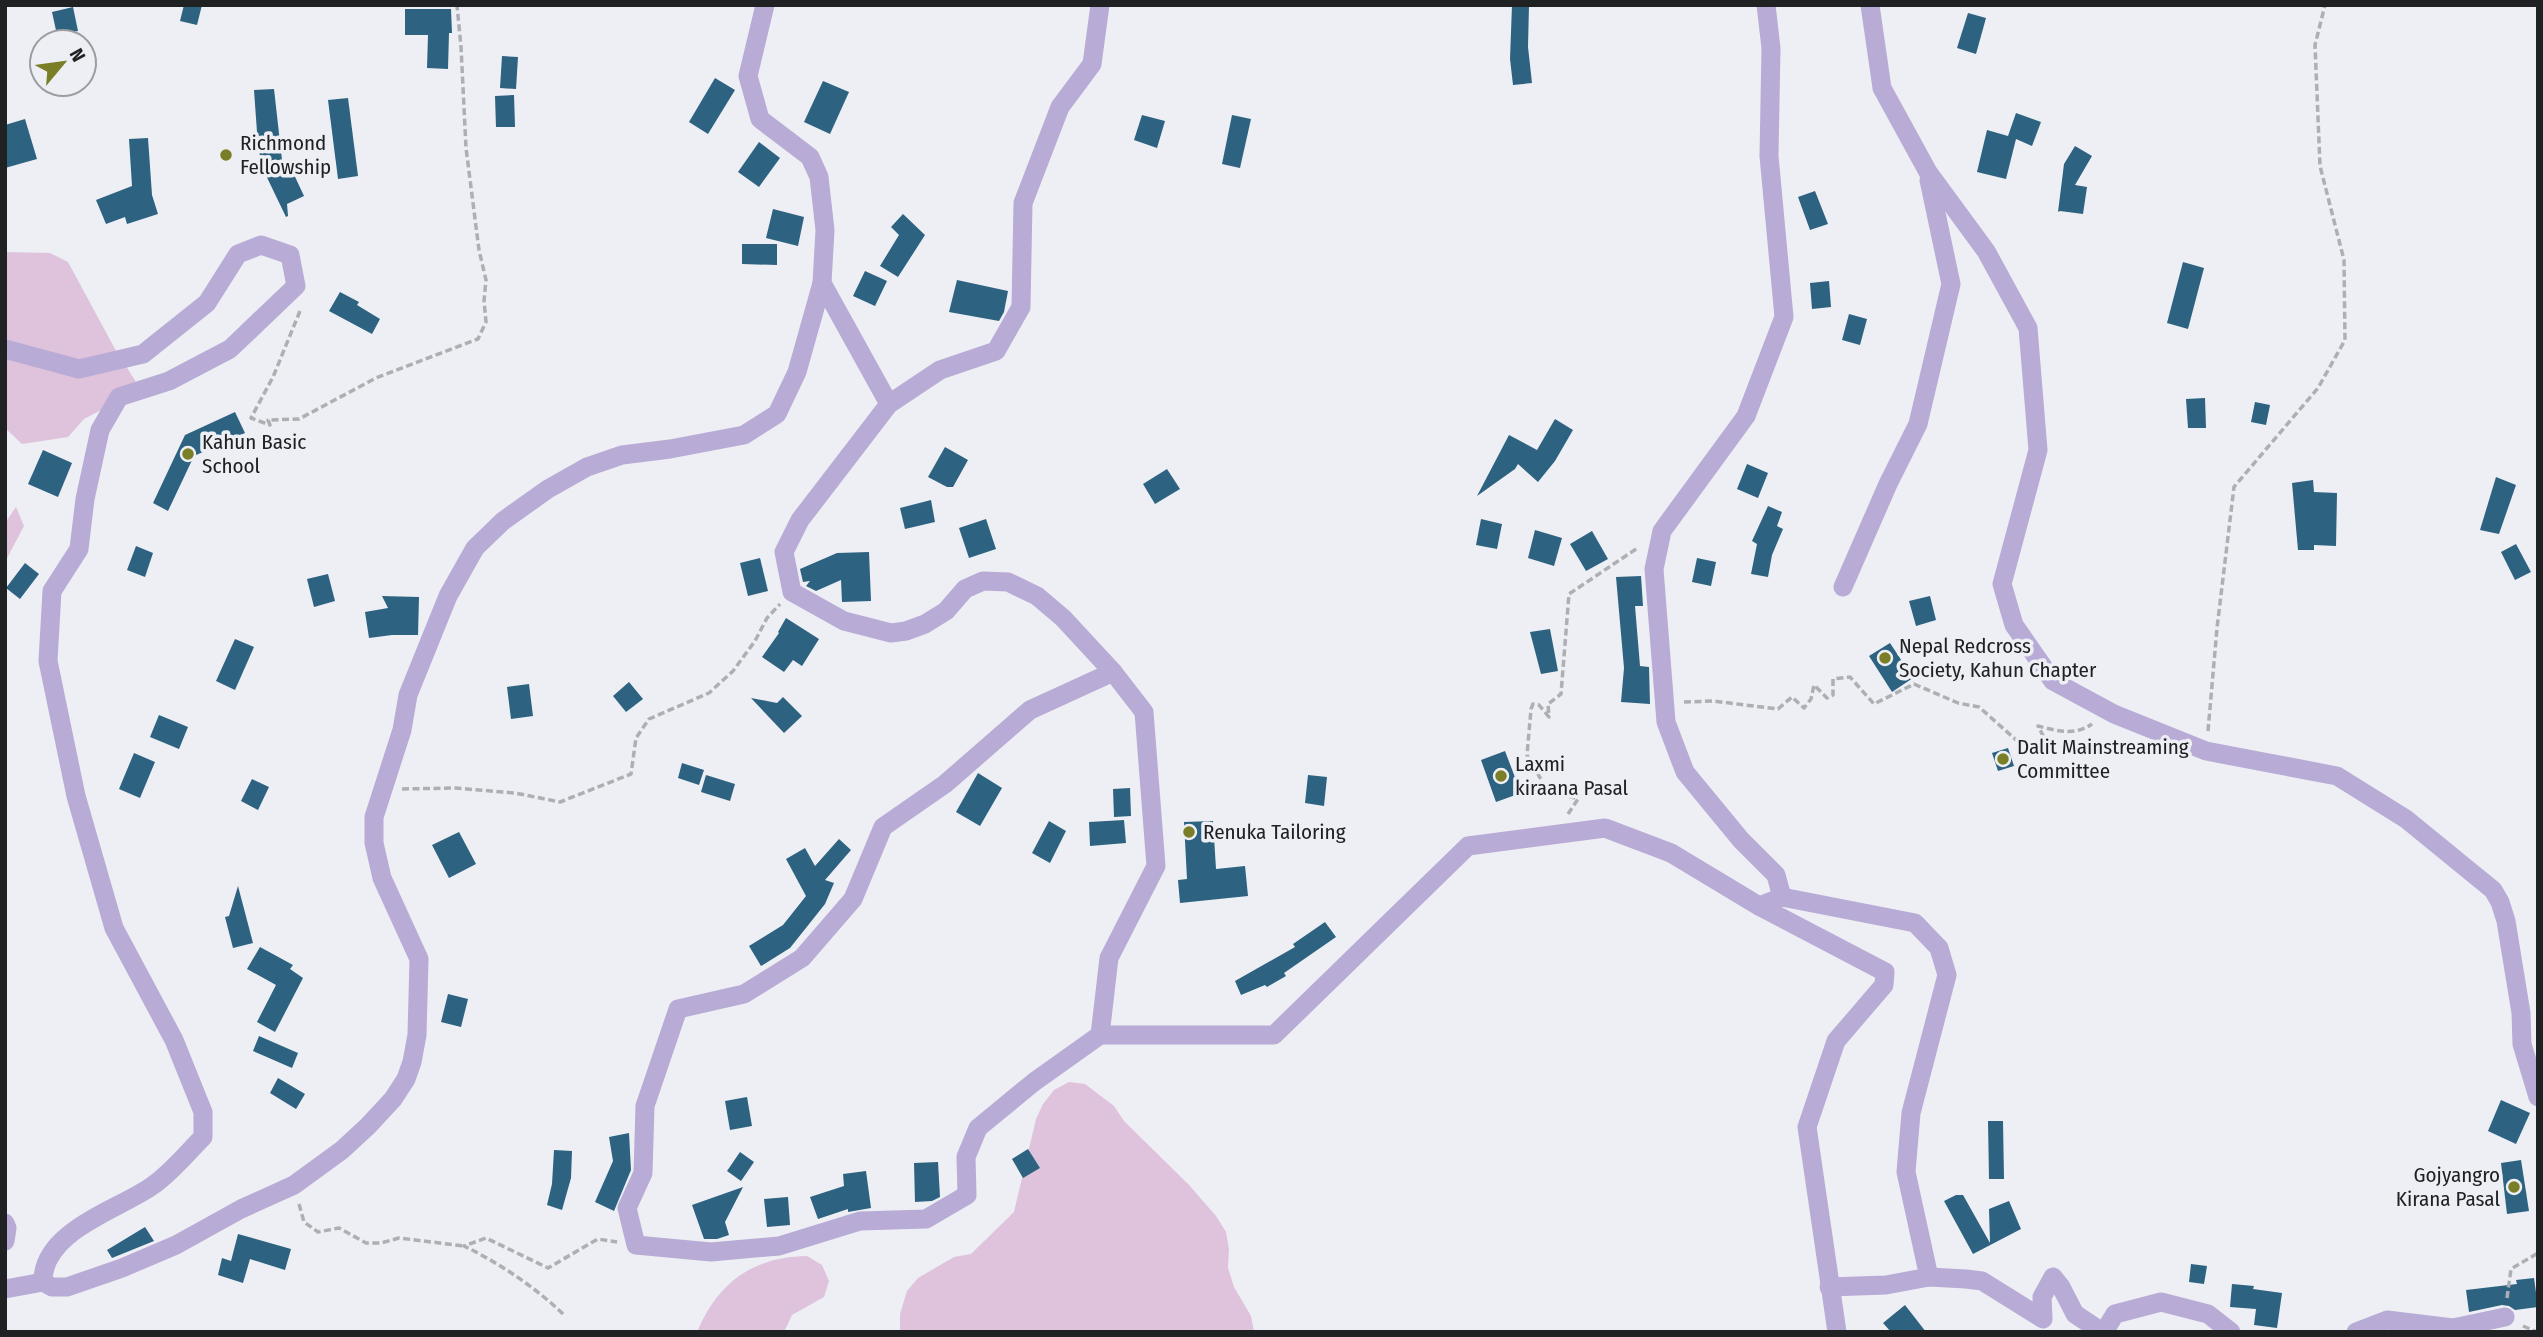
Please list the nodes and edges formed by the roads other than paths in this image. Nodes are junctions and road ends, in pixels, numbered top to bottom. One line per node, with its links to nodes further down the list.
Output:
1 (765, 5): 6 (street)
2 (1100, 5): 8 (street)
3 (1766, 5): 11 (street)
4 (1870, 5): 5 (street)
5 (1928, 172): 9 (street); 14 (street)
6 (822, 283): 8 (street); 18 (street)
7 (5, 349): 18 (street)
8 (889, 404): 10 (street)
9 (1843, 587)
10 (1113, 672): 13 (street); 13 (street)
11 (1782, 897): 12 (street); 17 (street)
12 (1759, 906): 13 (street); 19 (street)
13 (1100, 1035)
14 (2538, 1097)
15 (5, 1223): 16 (street)
16 (5, 1241)
17 (1929, 1277): 19 (street); 23 (street)
18 (43, 1282): 20 (street)
19 (1829, 1287): 22 (street)
20 (5, 1289)
21 (2505, 1317): 25 (street)
22 (1837, 1332)
23 (2103, 1332): 24 (street)
24 (2231, 1332)
25 (2356, 1332)

